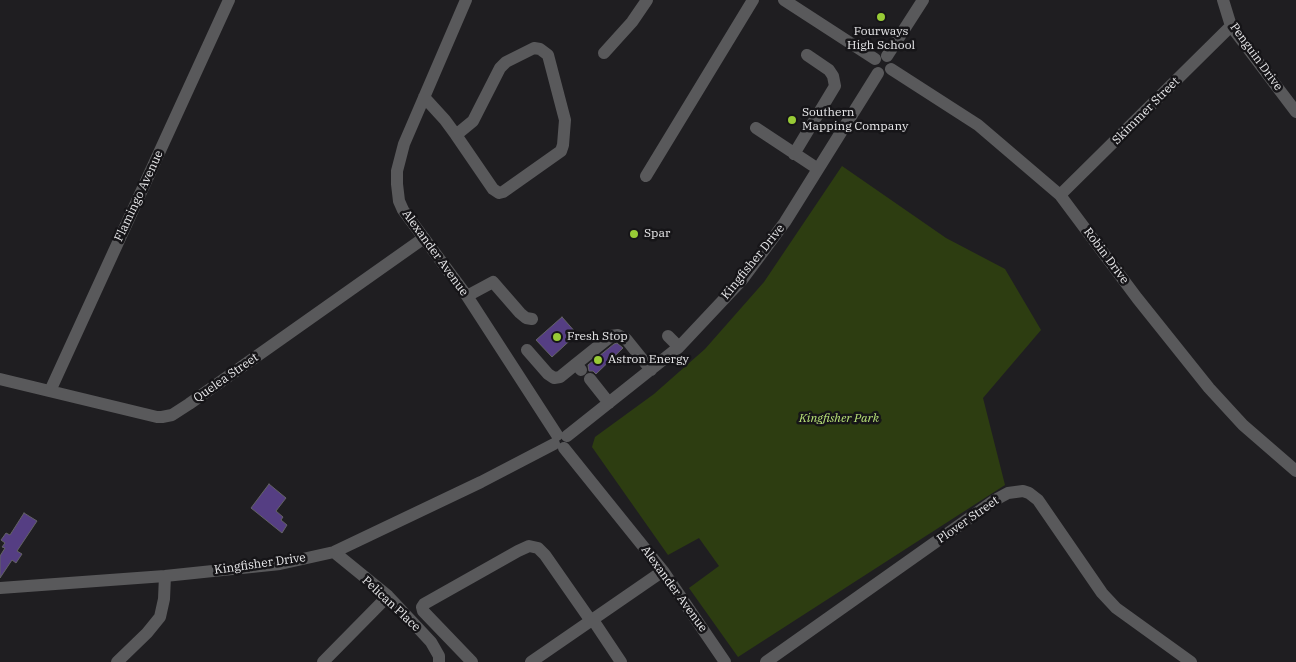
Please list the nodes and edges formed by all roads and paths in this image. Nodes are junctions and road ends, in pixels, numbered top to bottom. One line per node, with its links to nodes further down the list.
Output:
1 (229, 0): 31 (street, Flamingo Avenue)
2 (466, 0): 14 (street, Alexander Avenue)
3 (647, 0): 9 (street)
4 (753, 0): 20 (street)
5 (784, 0): 11 (street)
6 (924, 0): 11 (street)
7 (1222, 0): 8 (street, Penguin Drive)
8 (1231, 26): 15 (street, Penguin Drive); 21 (street, Skimmer Street)
9 (604, 53)
10 (807, 55): 18 (street)
11 (881, 57): 12 (street); 13 (street)
12 (891, 69): 13 (street); 21 (street, Robin Drive)
13 (878, 73): 19 (street, Kingfisher Drive)
14 (424, 97): 17 (street); 22 (street, Alexander Avenue)
15 (1296, 112)
16 (756, 128): 18 (street)
17 (456, 135): 17 (street)
18 (794, 154): 19 (street)
19 (818, 169): 26 (street, Kingfisher Drive)
20 (646, 176)
21 (1060, 195): 34 (street, Robin Drive)
22 (424, 238): 23 (street, Alexander Avenue); 31 (street, Quelea Street)
23 (467, 296): 24 (street); 33 (street, Alexander Avenue)
24 (532, 319)
25 (668, 336): 26 (street)
26 (679, 347): 28 (street, Kingfisher Drive)
27 (526, 350): 29 (street)
28 (651, 370): 29 (street); 32 (street, Kingfisher Drive)
29 (582, 371): 32 (street)
30 (0, 379): 31 (street, Quelea Street)
31 (50, 391)
32 (609, 403): 33 (street, Kingfisher Drive)
33 (561, 440): 35 (street, Kingfisher Drive); 36 (street, Alexander Avenue)
34 (1296, 471)
35 (334, 552): 37 (street, Kingfisher Drive); 39 (street, Pelican Place)
36 (663, 571): 40 (street); 47 (street, Alexander Avenue)
37 (165, 576): 38 (street, Kingfisher Drive); 41 (street)
38 (0, 588)
39 (388, 596): 42 (street); 43 (street, Pelican Place)
40 (592, 620): 44 (street); 45 (street); 46 (street)
41 (117, 662)
42 (323, 662)
43 (439, 662)
44 (472, 662)
45 (531, 662)
46 (621, 662)
47 (725, 662)
48 (766, 662): 49 (street, Plover Street)
49 (1191, 662)

